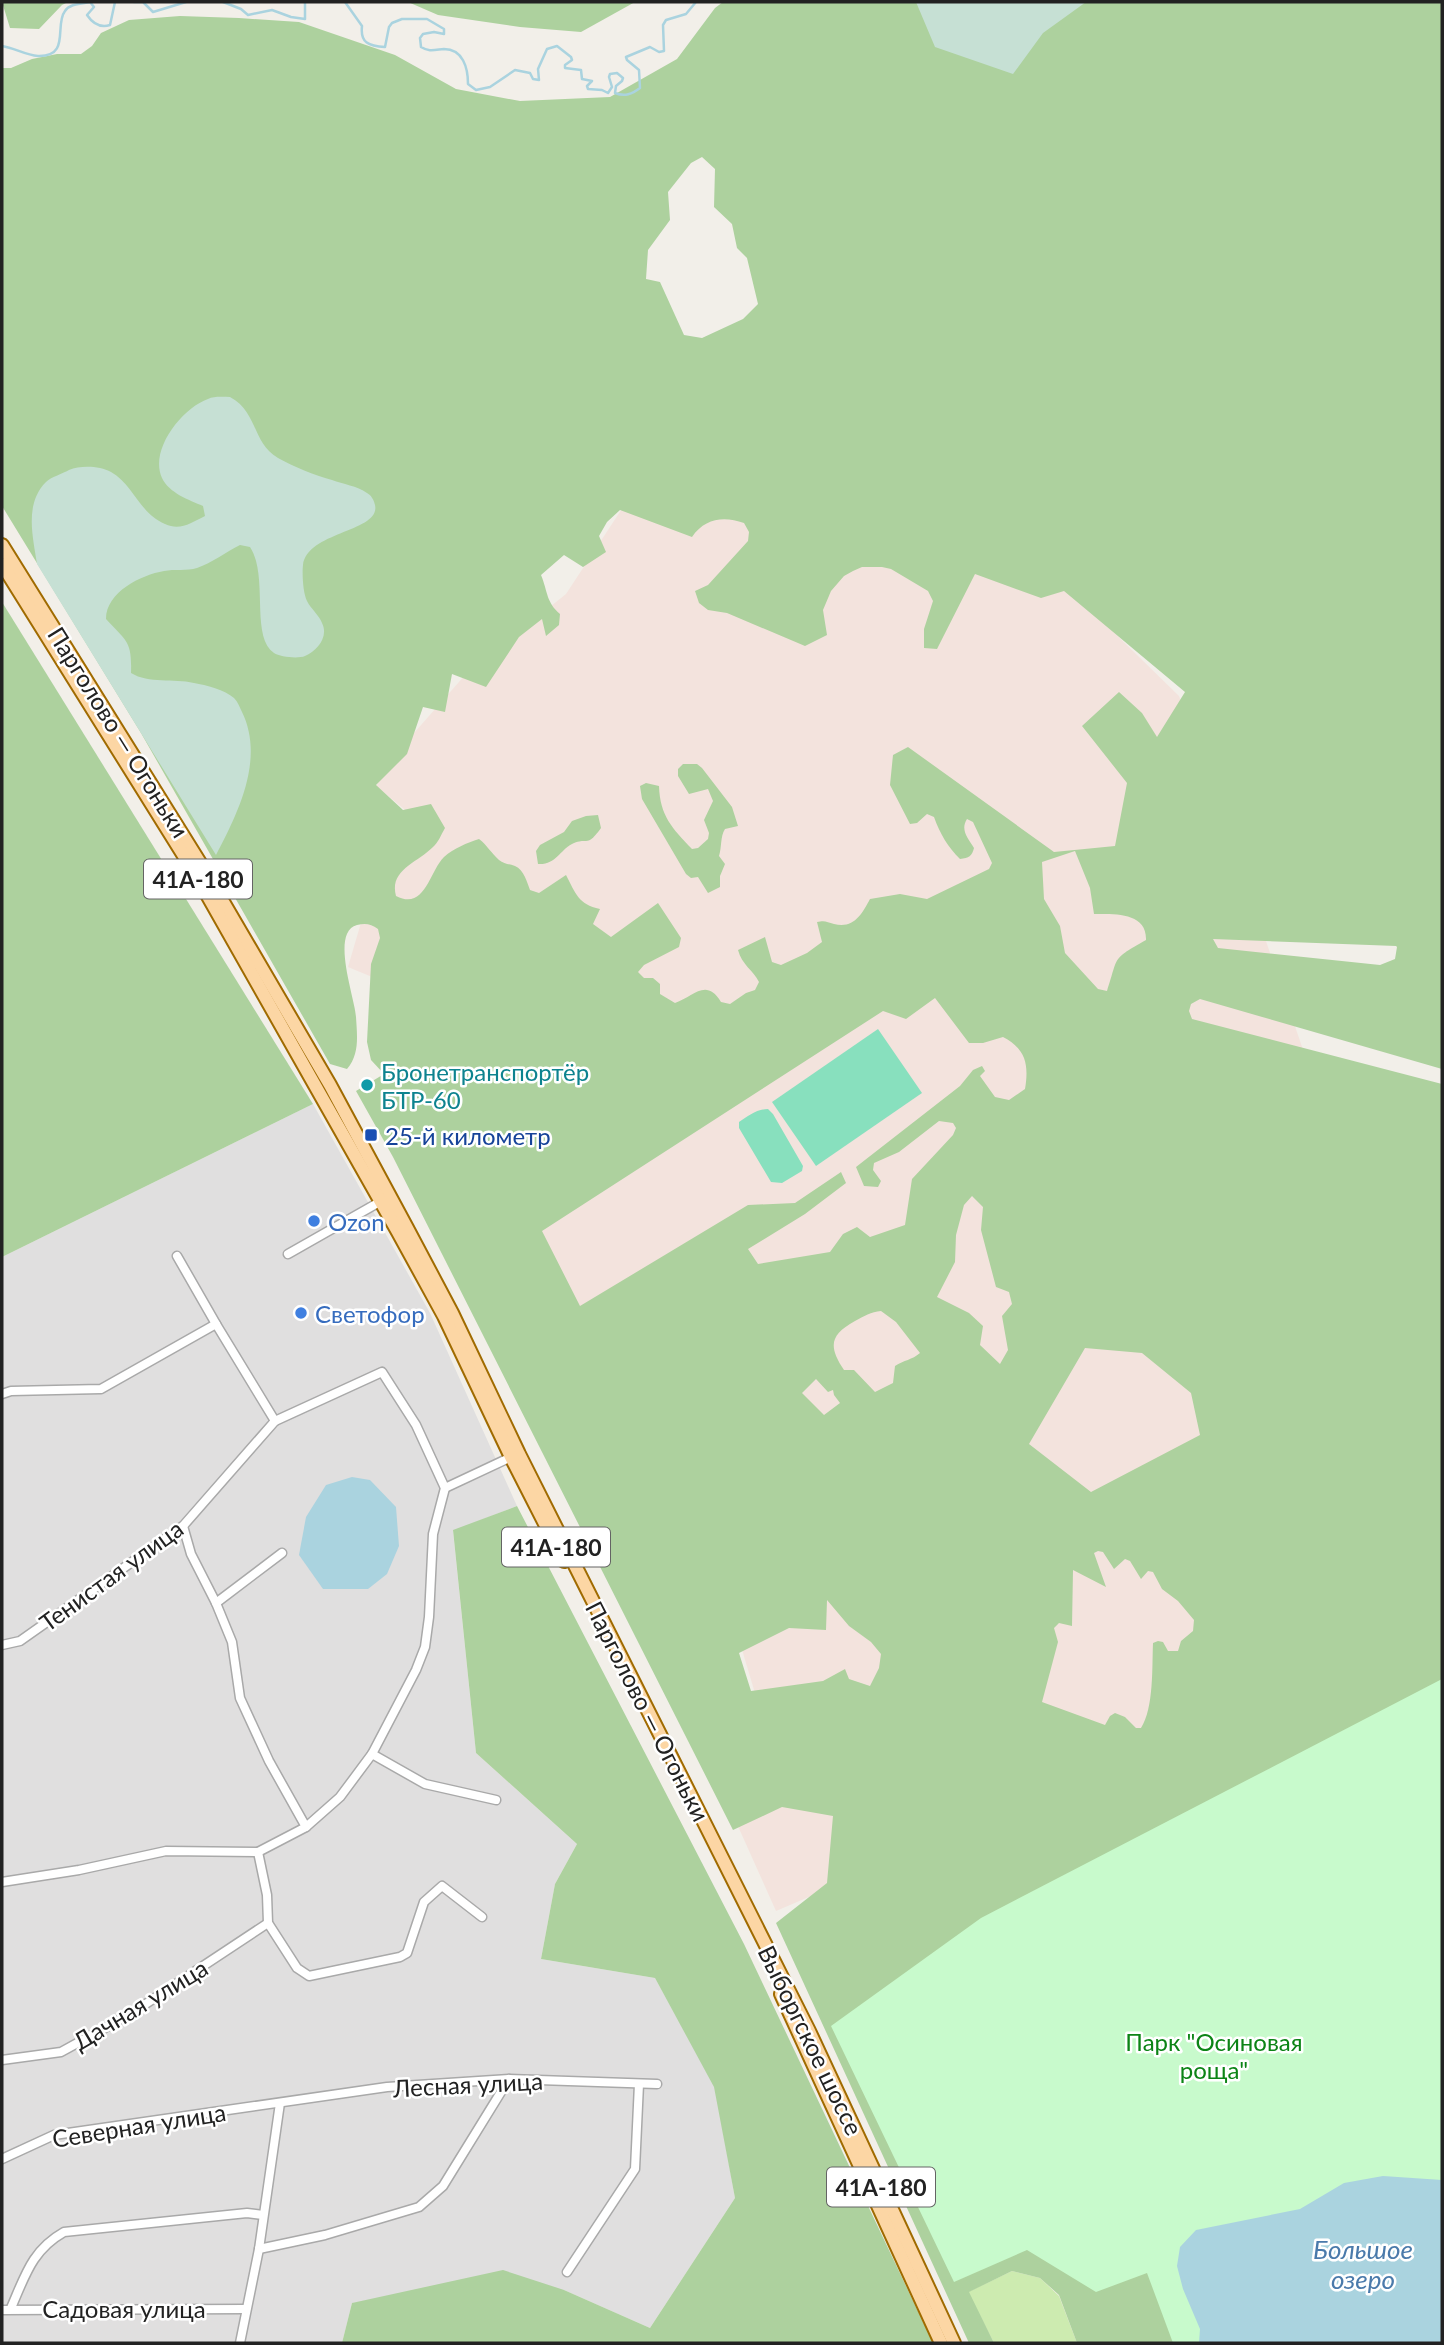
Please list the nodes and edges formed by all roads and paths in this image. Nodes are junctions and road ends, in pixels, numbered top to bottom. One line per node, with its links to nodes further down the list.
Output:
1 (2, 545): 3 (main road, Парголово — Огоньки / 41А-180)
2 (2, 564): 3 (main road, Парголово — Огоньки / 41А-180)
3 (385, 1199): 4 (street); 9 (main road, Парголово — Огоньки / 41А-180); 20 (main road, Парголово — Огоньки / 41А-180)
4 (288, 1254)
5 (177, 1256): 6 (street)
6 (216, 1324): 7 (street); 8 (street)
7 (2, 1394)
8 (275, 1421): 10 (street); 11 (street, Тенистая улица)
9 (511, 1457): 10 (street); 20 (main road, Парголово — Огоньки / 41А-180)
10 (445, 1488): 15 (street)
11 (183, 1526): 13 (street); 14 (street, Тенистая улица)
12 (282, 1553): 13 (street)
13 (216, 1603): 17 (street)
14 (2, 1645)
15 (372, 1754): 16 (street); 17 (street)
16 (496, 1800)
17 (306, 1827): 18 (street)
18 (258, 1852): 19 (street); 22 (street)
19 (2, 1882)
20 (734, 1891): 35 (main road, Выборгское шоссе / 41А-180); 36 (main road, Выборгское шоссе / 41А-180)
21 (482, 1916): 22 (street)
22 (268, 1923): 23 (street, Дачная улица)
23 (2, 2060)
24 (509, 2079): 25 (street, Лесная улица); 27 (street, Лесная улица); 30 (street)
25 (639, 2084): 26 (street, Лесная улица); 31 (street)
26 (657, 2084)
27 (280, 2103): 28 (street, Северная улица); 29 (street)
28 (2, 2159)
29 (264, 2215): 30 (street); 32 (street)
30 (259, 2249): 33 (street)
31 (567, 2272)
32 (6, 2309): 33 (street, Садовая улица)
33 (246, 2309): 34 (street)
34 (240, 2343)
35 (941, 2343)
36 (954, 2343)

